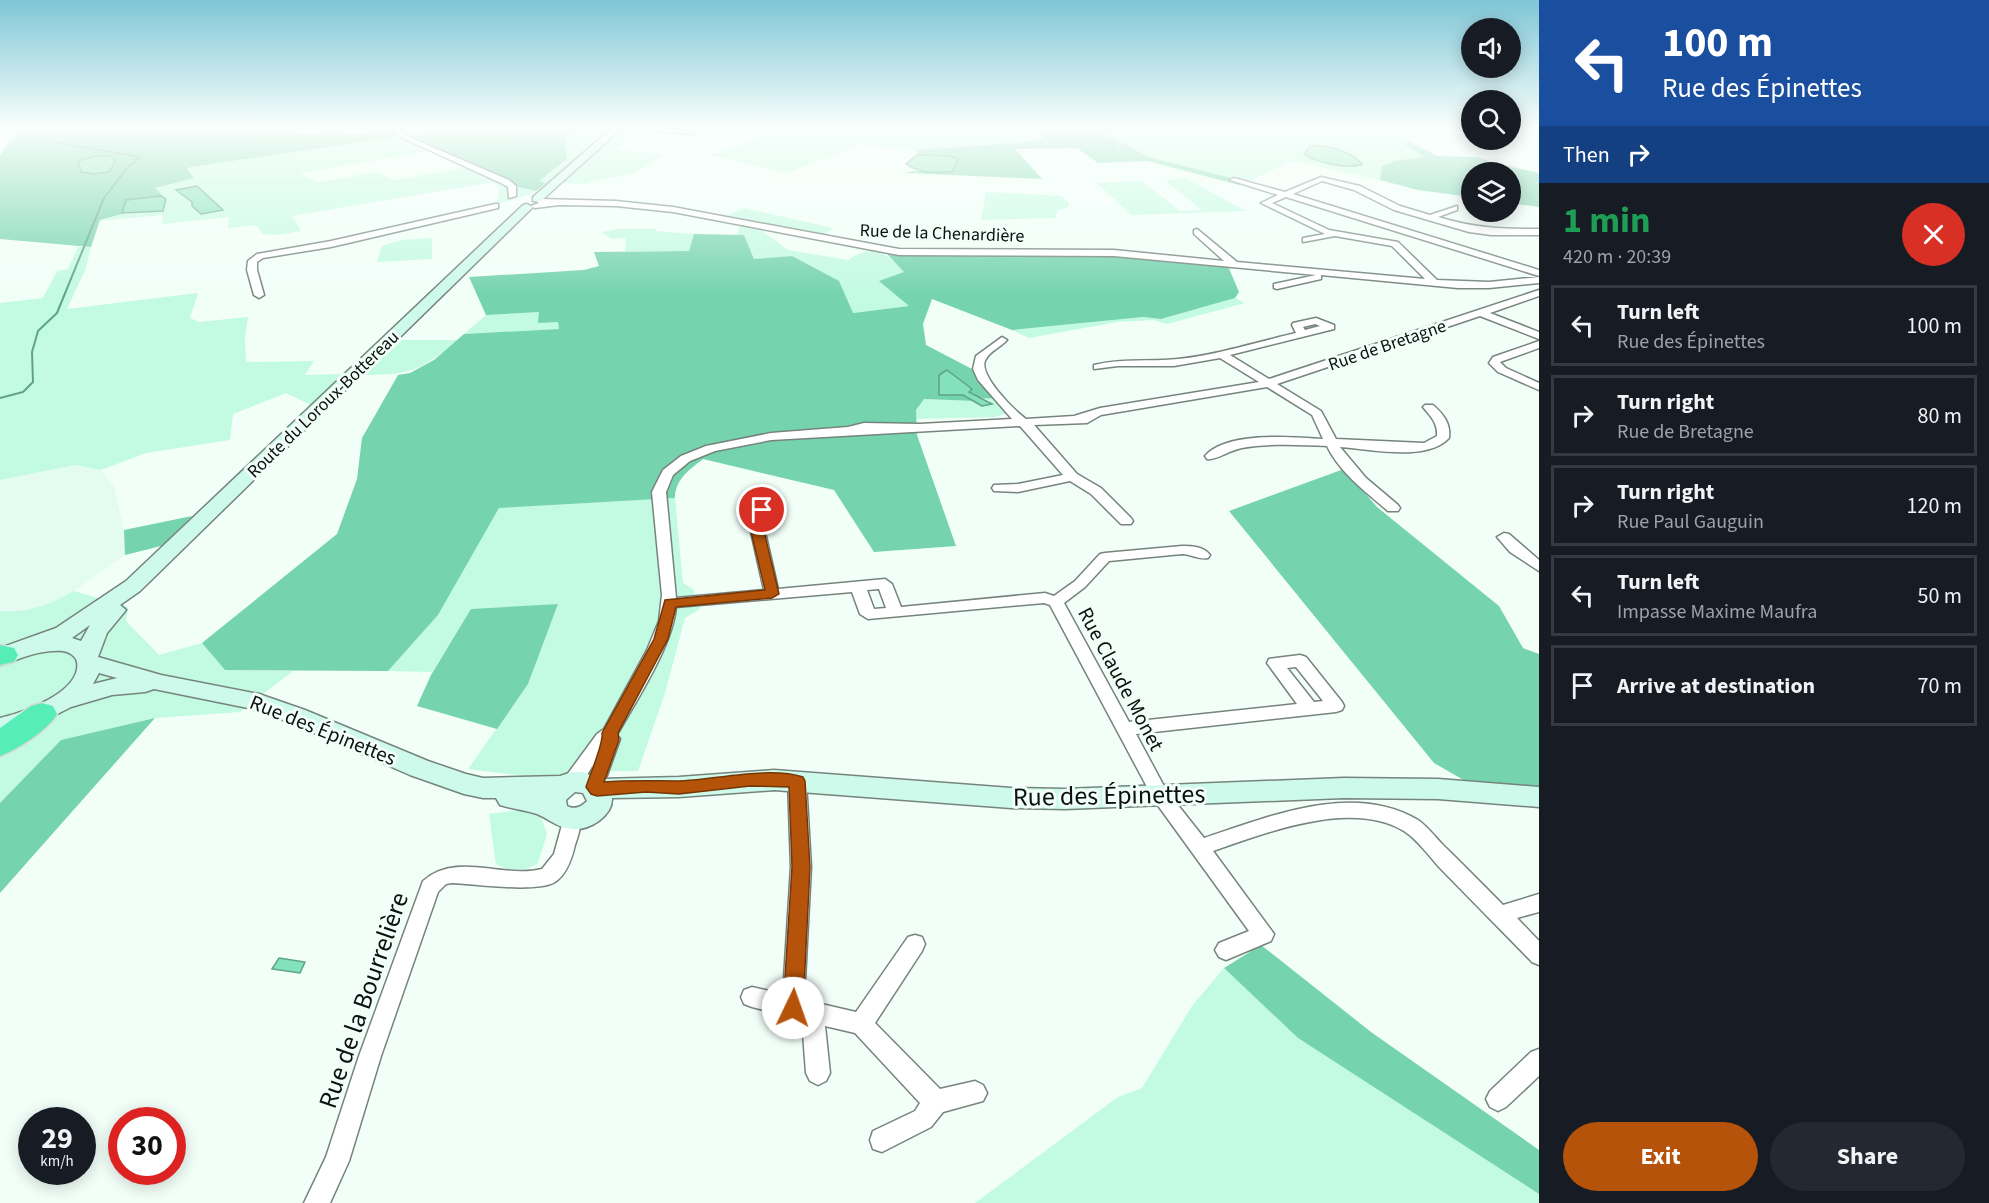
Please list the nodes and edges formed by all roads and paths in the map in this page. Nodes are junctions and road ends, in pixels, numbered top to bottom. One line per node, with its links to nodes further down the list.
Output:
1 (509, 184): 7 (street)
2 (553, 184): 7 (main road, Route du Loroux-Bottereau)
3 (1249, 184): 6 (street)
4 (1309, 184): 6 (street)
5 (1342, 184): 9 (street)
6 (1286, 194): 12 (street); 16 (street)
7 (520, 204): 14 (street, Rue de la Chenardière); 21 (street, Rue de la Chenardière); 43 (main road, Route du Loroux-Bottereau)
8 (1454, 208): 9 (street)
9 (1430, 218): 11 (street)
10 (1197, 232): 14 (street)
11 (1539, 232)
12 (1333, 233): 13 (street); 18 (street)
13 (1306, 240)
14 (1235, 265): 15 (street, Rue de la Chenardière)
15 (1328, 273): 18 (street, Rue de la Chenardière); 19 (street, Rue de la Chenardière)
16 (1539, 273)
17 (1539, 280): 18 (street, Rue de la Chenardière)
18 (1434, 283)
19 (1277, 286)
20 (1539, 293): 22 (street, Rue de Bretagne)
21 (259, 295)
22 (1482, 313): 24 (street); 29 (street, Rue de Bretagne)
23 (1301, 333): 27 (street)
24 (1539, 336)
25 (1002, 340): 32 (street)
26 (1539, 344): 30 (street)
27 (1224, 356): 28 (street); 29 (street)
28 (1098, 367)
29 (1270, 384): 32 (street, Rue de Bretagne); 33 (street)
30 (1539, 387)
31 (1429, 406): 33 (street)
32 (1025, 423): 35 (street); 47 (street, Rue de Bretagne)
33 (1331, 443): 34 (street); 37 (street)
34 (1211, 456)
35 (1072, 477): 36 (street); 39 (street)
36 (999, 488)
37 (1393, 508)
38 (762, 510): 45 (street)
39 (1126, 521)
40 (1504, 537): 42 (street)
41 (1203, 555): 46 (street, Rue Claude Monet)
42 (1539, 567)
43 (133, 586): 49 (main road, Route du Loroux-Bottereau); 51 (main road, Route du Loroux-Bottereau)
44 (858, 587): 45 (street); 48 (street); 48 (street)
45 (772, 594): 47 (street)
46 (1056, 602): 48 (street); 56 (street, Rue Claude Monet)
47 (670, 603): 57 (street, Rue de Bretagne)
48 (895, 612)
49 (36, 645): 50 (main road); 51 (main road, Rue des Épinettes)
50 (1, 655)
51 (88, 660): 52 (main road, Rue des Épinettes); 53 (main road, Route du Loroux-Bottereau)
52 (161, 683): 53 (main road, Rue des Épinettes); 63 (main road, Rue des Épinettes)
53 (51, 708): 55 (main road, Rue des Épinettes); 58 (highway)
54 (1310, 709): 56 (street)
55 (0, 727)
56 (1124, 729): 61 (street, Rue Claude Monet)
57 (610, 733): 60 (street, Rue de Bretagne); 63 (street, Rue de Bretagne)
58 (0, 744)
59 (797, 781): 60 (main road, Rue des Épinettes); 61 (main road, Rue des Épinettes); 71 (street)
60 (597, 793): 63 (main road, Rue des Épinettes); 63 (main road)
61 (1160, 795): 62 (main road, Rue des Épinettes); 64 (street, Rue Claude Monet)
62 (1539, 797)
63 (564, 800): 79 (street, Rue de la Bourrelière)
64 (1199, 848): 66 (street); 68 (street, Rue Claude Monet)
65 (1539, 903): 66 (street)
66 (1498, 915): 69 (street)
67 (915, 944): 72 (street)
68 (1226, 951)
69 (1539, 955)
70 (752, 997): 71 (street)
71 (803, 1010): 72 (street); 74 (street)
72 (861, 1024): 77 (street)
73 (1539, 1060): 76 (street)
74 (818, 1073)
75 (975, 1093): 77 (street)
76 (1498, 1099)
77 (936, 1102): 78 (street)
78 (882, 1140)
79 (317, 1203)

